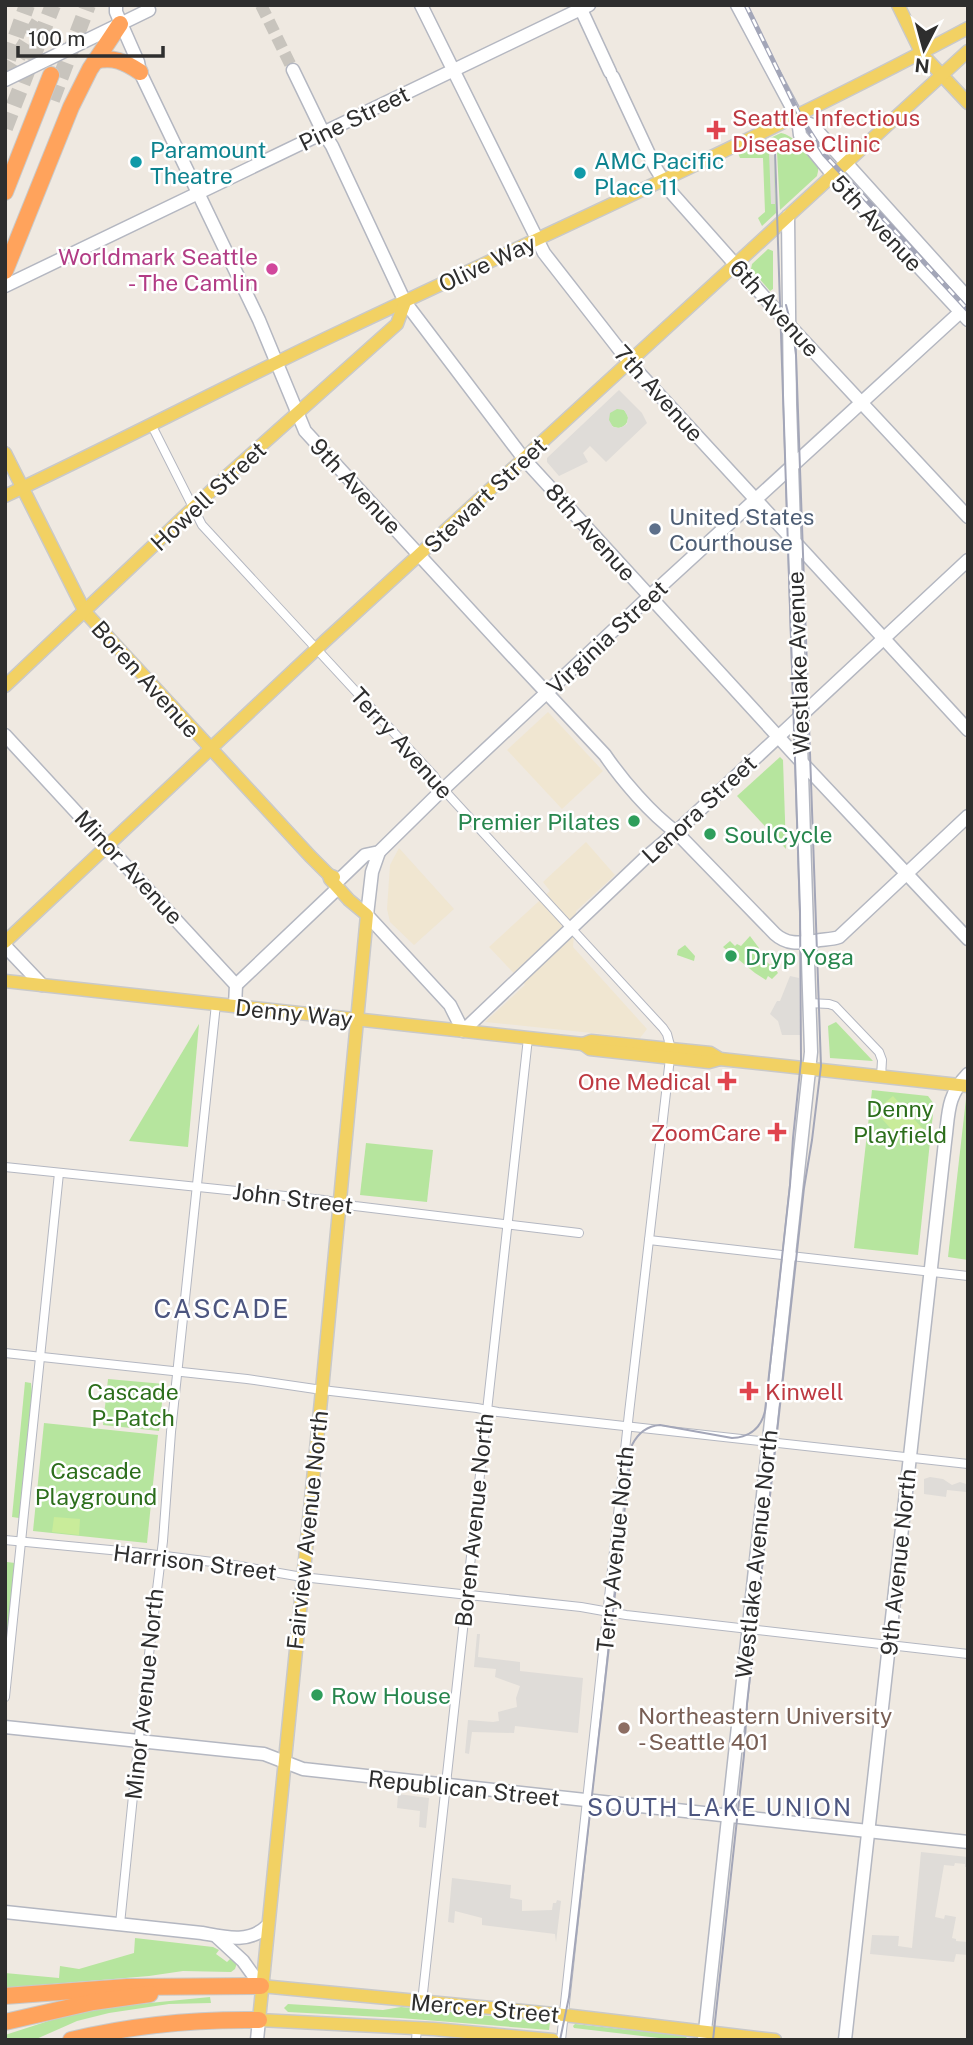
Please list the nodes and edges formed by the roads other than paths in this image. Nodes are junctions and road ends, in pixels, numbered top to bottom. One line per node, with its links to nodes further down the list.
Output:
1 (116, 5): 7 (main road, 9th Avenue)
2 (421, 5): 13 (main road, 7th Avenue)
3 (737, 5): 20 (main road, 5th Avenue)
4 (898, 5): 10 (main road)
5 (583, 7): 13 (main road, Pine Street); 25 (main road, 6th Avenue)
6 (145, 9): 7 (main road)
7 (120, 24): 11 (highway); 14 (main road, 9th Avenue); 17 (main road)
8 (968, 28): 10 (main road, Olive Way)
9 (968, 51): 16 (main road, Stewart Street)
10 (922, 54): 16 (main road); 20 (main road, Olive Way)
11 (95, 61): 14 (highway); 31 (highway)
12 (293, 70): 22 (main road, 8th Avenue)
13 (452, 70): 22 (main road, Pine Street); 29 (main road, 7th Avenue)
14 (140, 72): 27 (main road, 9th Avenue)
15 (51, 75): 21 (highway)
16 (941, 76): 19 (main road); 23 (main road, Stewart Street)
17 (5, 79)
18 (52, 100): 21 (highway)
19 (968, 103)
20 (796, 117): 23 (main road, 5th Avenue); 24 (main road, 5th Avenue); 25 (main road, Olive Way)
21 (29, 131): 26 (highway)
22 (323, 132): 27 (main road, Pine Street); 34 (main road, 8th Avenue)
23 (845, 163): 24 (main road, Stewart Street); 33 (main road, 5th Avenue)
24 (833, 175): 28 (main road, Stewart Street); 35 (main road, 5th Avenue)
25 (664, 181): 29 (main road, Olive Way); 30 (main road, 6th Avenue)
26 (5, 192)
27 (198, 193): 32 (main road, Pine Street); 38 (main road, 9th Avenue)
28 (788, 216): 30 (main road, Stewart Street); 36 (main road, Westlake Avenue)
29 (536, 240): 34 (main road, Olive Way); 37 (main road, 7th Avenue)
30 (735, 264): 36 (main road, 6th Avenue); 37 (main road, Stewart Street)
31 (5, 271)
32 (5, 286)
33 (968, 298)
34 (405, 302): 38 (main road, Olive Way); 40 (main road, Howell Street); 43 (main road, 8th Avenue)
35 (965, 312): 39 (main road, Virginia Street)
36 (789, 325): 39 (main road, 6th Avenue); 44 (main road, Westlake Avenue)
37 (629, 362): 43 (main road, Stewart Street); 47 (main road, 7th Avenue)
38 (278, 363): 40 (main road, 9th Avenue); 41 (main road, Olive Way)
39 (862, 403): 44 (main road, Virginia Street); 49 (main road, 6th Avenue)
40 (298, 413): 48 (main road, Howell Street); 51 (main road, 9th Avenue)
41 (151, 425): 45 (main road, Olive Way); 48 (street, Terry Avenue)
42 (5, 453): 45 (main road, Boren Avenue)
43 (524, 459): 51 (main road, Stewart Street); 53 (main road, 8th Avenue)
44 (792, 466): 47 (main road, Virginia Street); 50 (main road, Westlake Avenue)
45 (22, 488): 46 (main road, Olive Way); 54 (main road, Boren Avenue)
46 (5, 496)
47 (755, 500): 50 (main road, 7th Avenue); 53 (main road, Virginia Street)
48 (193, 509): 54 (main road, Howell Street); 56 (street, Terry Avenue)
49 (968, 517)
50 (794, 542): 55 (main road, 7th Avenue); 59 (main road, Westlake Avenue)
51 (420, 555): 56 (main road, Stewart Street); 58 (main road, 9th Avenue)
52 (968, 560): 55 (main road, Lenora Street)
53 (650, 596): 58 (main road, Virginia Street); 62 (main road, 8th Avenue)
54 (85, 611): 57 (main road, Howell Street); 63 (main road, Boren Avenue)
55 (883, 639): 59 (main road, Lenora Street); 60 (main road, 7th Avenue)
56 (317, 649): 63 (main road, Stewart Street); 65 (street, Terry Avenue)
57 (5, 686)
58 (547, 693): 65 (main road, Virginia Street); 67 (main road, 9th Avenue)
59 (800, 716): 62 (main road, Lenora Street); 64 (main road, Westlake Avenue)
60 (968, 730)
61 (5, 736): 68 (main road, Minor Avenue)
62 (777, 737): 64 (main road, 8th Avenue); 67 (main road, Lenora Street)
63 (211, 749): 68 (main road, Stewart Street); 71 (main road, Boren Avenue)
64 (801, 762): 70 (main road, 8th Avenue); 75 (main road, Westlake Avenue)
65 (443, 789): 69 (main road, Virginia Street); 73 (street, Terry Avenue)
66 (968, 816): 70 (main road)
67 (676, 832): 73 (main road, Lenora Street); 75 (main road, 9th Avenue)
68 (108, 845): 76 (main road, Stewart Street); 79 (main road, Minor Avenue)
69 (379, 852): 71 (main road, Virginia Street); 72 (main road)
70 (906, 873): 74 (main road, 8th Avenue); 75 (main road)
71 (335, 882): 72 (main road, Boren Avenue); 79 (main road, Virginia Street)
72 (367, 915): 83 (main road, Fairview Avenue North); 84 (main road, Boren Avenue)
73 (571, 928): 84 (main road, Lenora Street); 86 (street, Terry Avenue)
74 (968, 939)
75 (806, 942): 80 (main road, Westlake Avenue)
76 (5, 944): 78 (main road)
77 (5, 981): 78 (main road, Denny Way)
78 (42, 985): 81 (main road, Denny Way)
79 (236, 985): 82 (main road)
80 (809, 1003): 87 (main road, Westlake Avenue); 89 (street)
81 (216, 1004): 82 (main road, Denny Way); 93 (street, Minor Avenue North)
82 (235, 1006): 83 (main road, Denny Way)
83 (356, 1019): 84 (main road, Denny Way); 94 (main road, Fairview Avenue North)
84 (463, 1031): 85 (main road, Denny Way)
85 (528, 1038): 86 (main road, Denny Way); 95 (street, Boren Avenue North)
86 (671, 1054): 87 (main road, Denny Way); 97 (street, Terry Avenue North)
87 (810, 1069): 89 (main road, Denny Way); 98 (main road, Westlake Avenue North)
88 (968, 1074): 90 (main road)
89 (881, 1077): 90 (main road, Denny Way)
90 (963, 1086): 99 (main road, 9th Avenue North)
91 (5, 1167): 92 (street, John Street)
92 (58, 1172): 93 (street, John Street); 102 (street)
93 (197, 1186): 94 (street, John Street); 103 (street, Minor Avenue North)
94 (339, 1203): 95 (street, John Street); 104 (main road, Fairview Avenue North)
95 (507, 1226): 96 (street, John Street); 105 (street, Boren Avenue North)
96 (579, 1233)
97 (649, 1240): 98 (street); 106 (street, Terry Avenue North)
98 (789, 1256): 99 (street); 107 (main road, Westlake Avenue North)
99 (930, 1272): 100 (street); 108 (main road, 9th Avenue North)
100 (968, 1276)
101 (5, 1353): 102 (street)
102 (39, 1357): 103 (street); 111 (street)
103 (177, 1371): 104 (street); 112 (street, Minor Avenue North)
104 (322, 1390): 105 (street); 113 (main road, Fairview Avenue North)
105 (486, 1410): 106 (street); 114 (street, Boren Avenue North)
106 (628, 1426): 107 (street); 115 (street, Terry Avenue North)
107 (768, 1443): 108 (street); 116 (main road, Westlake Avenue North)
108 (910, 1457): 109 (street); 117 (main road, 9th Avenue North)
109 (968, 1464)
110 (5, 1540): 111 (street, Harrison Street)
111 (22, 1542): 112 (street, Harrison Street); 119 (street)
112 (160, 1556): 113 (street, Harrison Street); 121 (street, Minor Avenue North)
113 (302, 1577): 114 (street, Harrison Street); 122 (main road, Fairview Avenue North)
114 (467, 1595): 115 (street, Harrison Street); 123 (street, Boren Avenue North)
115 (609, 1612): 116 (street, Harrison Street); 124 (street, Terry Avenue North)
116 (747, 1630): 117 (street, Harrison Street); 125 (main road, Westlake Avenue North)
117 (889, 1645): 118 (street, Harrison Street); 126 (main road, 9th Avenue North)
118 (968, 1654)
119 (5, 1697)
120 (5, 1727): 121 (main road, Republican Street)
121 (139, 1741): 122 (main road, Republican Street); 129 (street, Minor Avenue North)
122 (283, 1762): 123 (main road, Republican Street); 130 (main road, Fairview Avenue North)
123 (446, 1786): 124 (main road, Republican Street); 135 (street, Boren Avenue North)
124 (588, 1801): 125 (main road, Republican Street); 136 (street, Terry Avenue North)
125 (728, 1816): 126 (main road, Republican Street); 140 (main road, Westlake Avenue North)
126 (868, 1831): 127 (main road, Republican Street); 146 (main road, 9th Avenue North)
127 (968, 1842)
128 (5, 1912): 129 (main road)
129 (120, 1924): 131 (main road)
130 (267, 1926): 131 (main road); 133 (main road, Fairview Avenue North)
131 (217, 1937): 133 (main road)
132 (183, 1985): 133 (highway); 134 (highway); 138 (highway)
133 (261, 1986): 135 (main road, Mercer Street); 137 (main road, Fairview Avenue North)
134 (5, 1996)
135 (422, 2002): 136 (main road, Mercer Street)
136 (564, 2015): 140 (main road, Mercer Street); 144 (street, Terry Avenue North)
137 (259, 2020): 139 (main road, Mercer Street); 141 (highway); 142 (main road, Fairview Avenue North)
138 (5, 2022)
139 (417, 2034): 143 (main road, Mercer Street)
140 (705, 2036): 145 (main road, Mercer Street)
141 (71, 2040)
142 (257, 2040)
143 (553, 2040)
144 (561, 2040)
145 (775, 2040)
146 (845, 2040)

